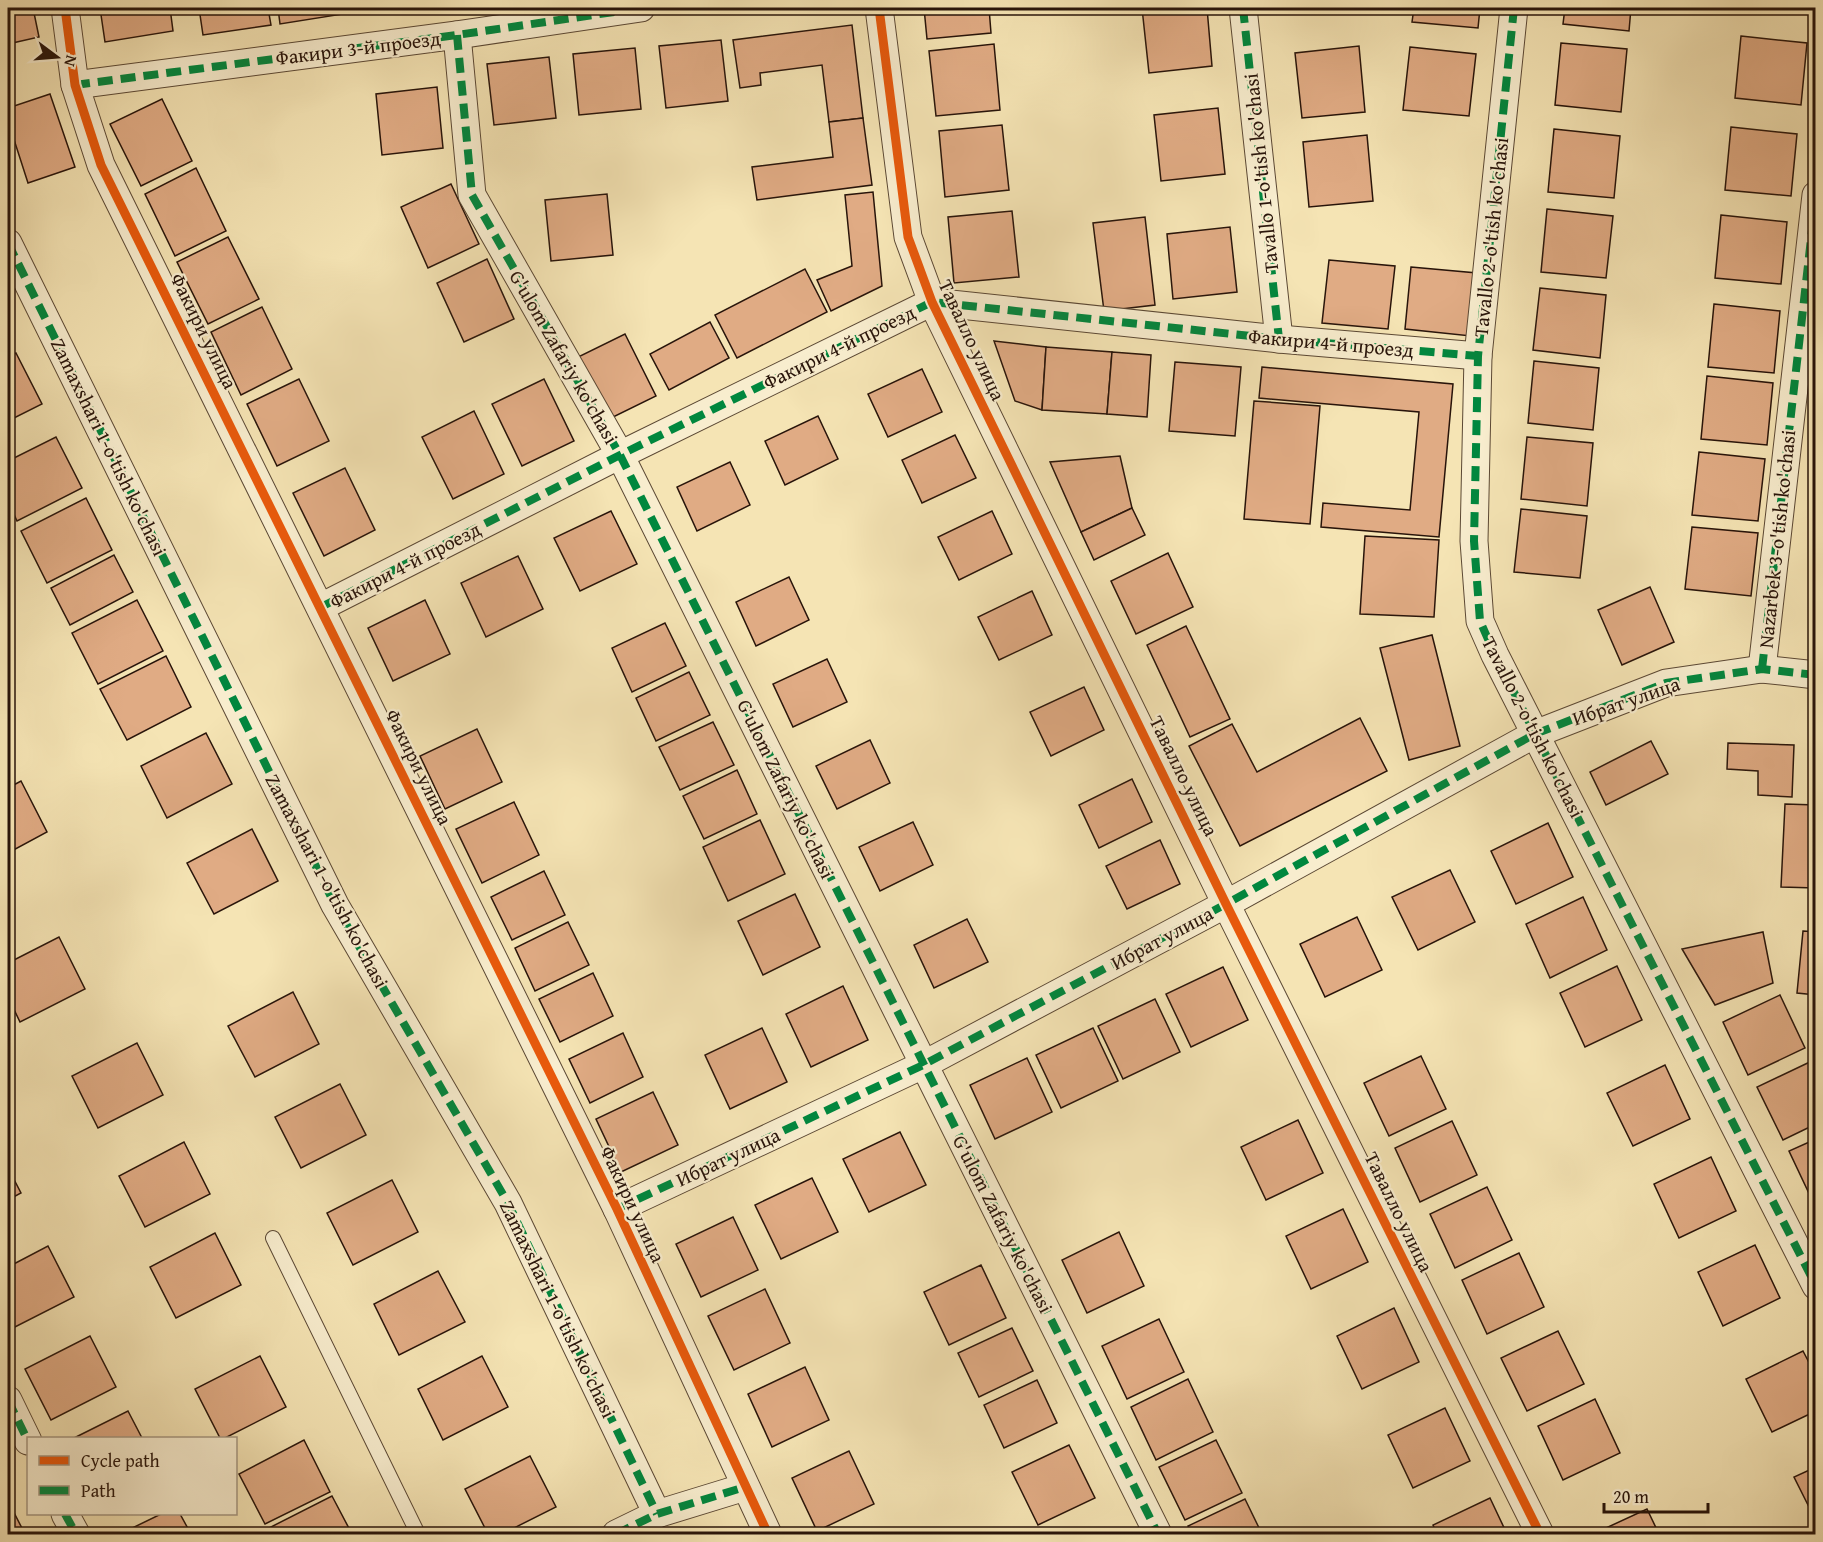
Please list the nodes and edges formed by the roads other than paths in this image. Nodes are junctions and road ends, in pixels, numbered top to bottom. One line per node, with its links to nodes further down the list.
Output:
1 (65, 8): 7 (street, Факири улица)
2 (641, 8): 6 (street, Факири 3-й проезд)
3 (879, 8): 10 (street, Тавалло улица)
4 (1243, 8): 11 (street, Tavallo 1-o'tish ko'chasi)
5 (1514, 8): 12 (street, Tavallo 2-o'tish ko'chasi)
6 (457, 35): 7 (street, Факири 3-й проезд); 13 (street, G'ulom Zafariy ko'chasi)
7 (75, 85): 14 (street, Факири улица)
8 (1815, 195): 15 (street, Nazarbek 3-o'tish ko'chasi)
9 (8, 243): 26 (street, Zamaxshari 1-o'tish ko'chasi)
10 (932, 302): 11 (street, Факири 4-й проезд); 13 (street, Факири 4-й проезд); 18 (street, Тавалло улица)
11 (1279, 339): 12 (street, Факири 4-й проезд)
12 (1478, 356): 17 (street, Tavallo 2-o'tish ko'chasi)
13 (620, 455): 14 (street, Факири 4-й проезд); 19 (street, G'ulom Zafariy ko'chasi)
14 (321, 607): 20 (street, Факири улица)
15 (1762, 669): 16 (street, Ибрат улица); 17 (street, Ибрат улица)
16 (1815, 675)
17 (1535, 734): 18 (street, Ибрат улица); 22 (street, Tavallo 2-o'tish ko'chasi)
18 (1226, 904): 19 (street, Ибрат улица); 33 (street, Тавалло улица)
19 (923, 1065): 20 (street, Ибрат улица); 32 (street, G'ulom Zafariy ko'chasi)
20 (617, 1209): 25 (street, Факири улица)
21 (273, 1239): 29 (lane)
22 (1815, 1286)
23 (8, 1400): 24 (street)
24 (27, 1439)
25 (745, 1488): 26 (street); 31 (street, Факири улица)
26 (657, 1514): 30 (street)
27 (66, 1515): 28 (street)
28 (75, 1534)
29 (418, 1534)
30 (616, 1534)
31 (768, 1534)
32 (1158, 1534)
33 (1540, 1534)

